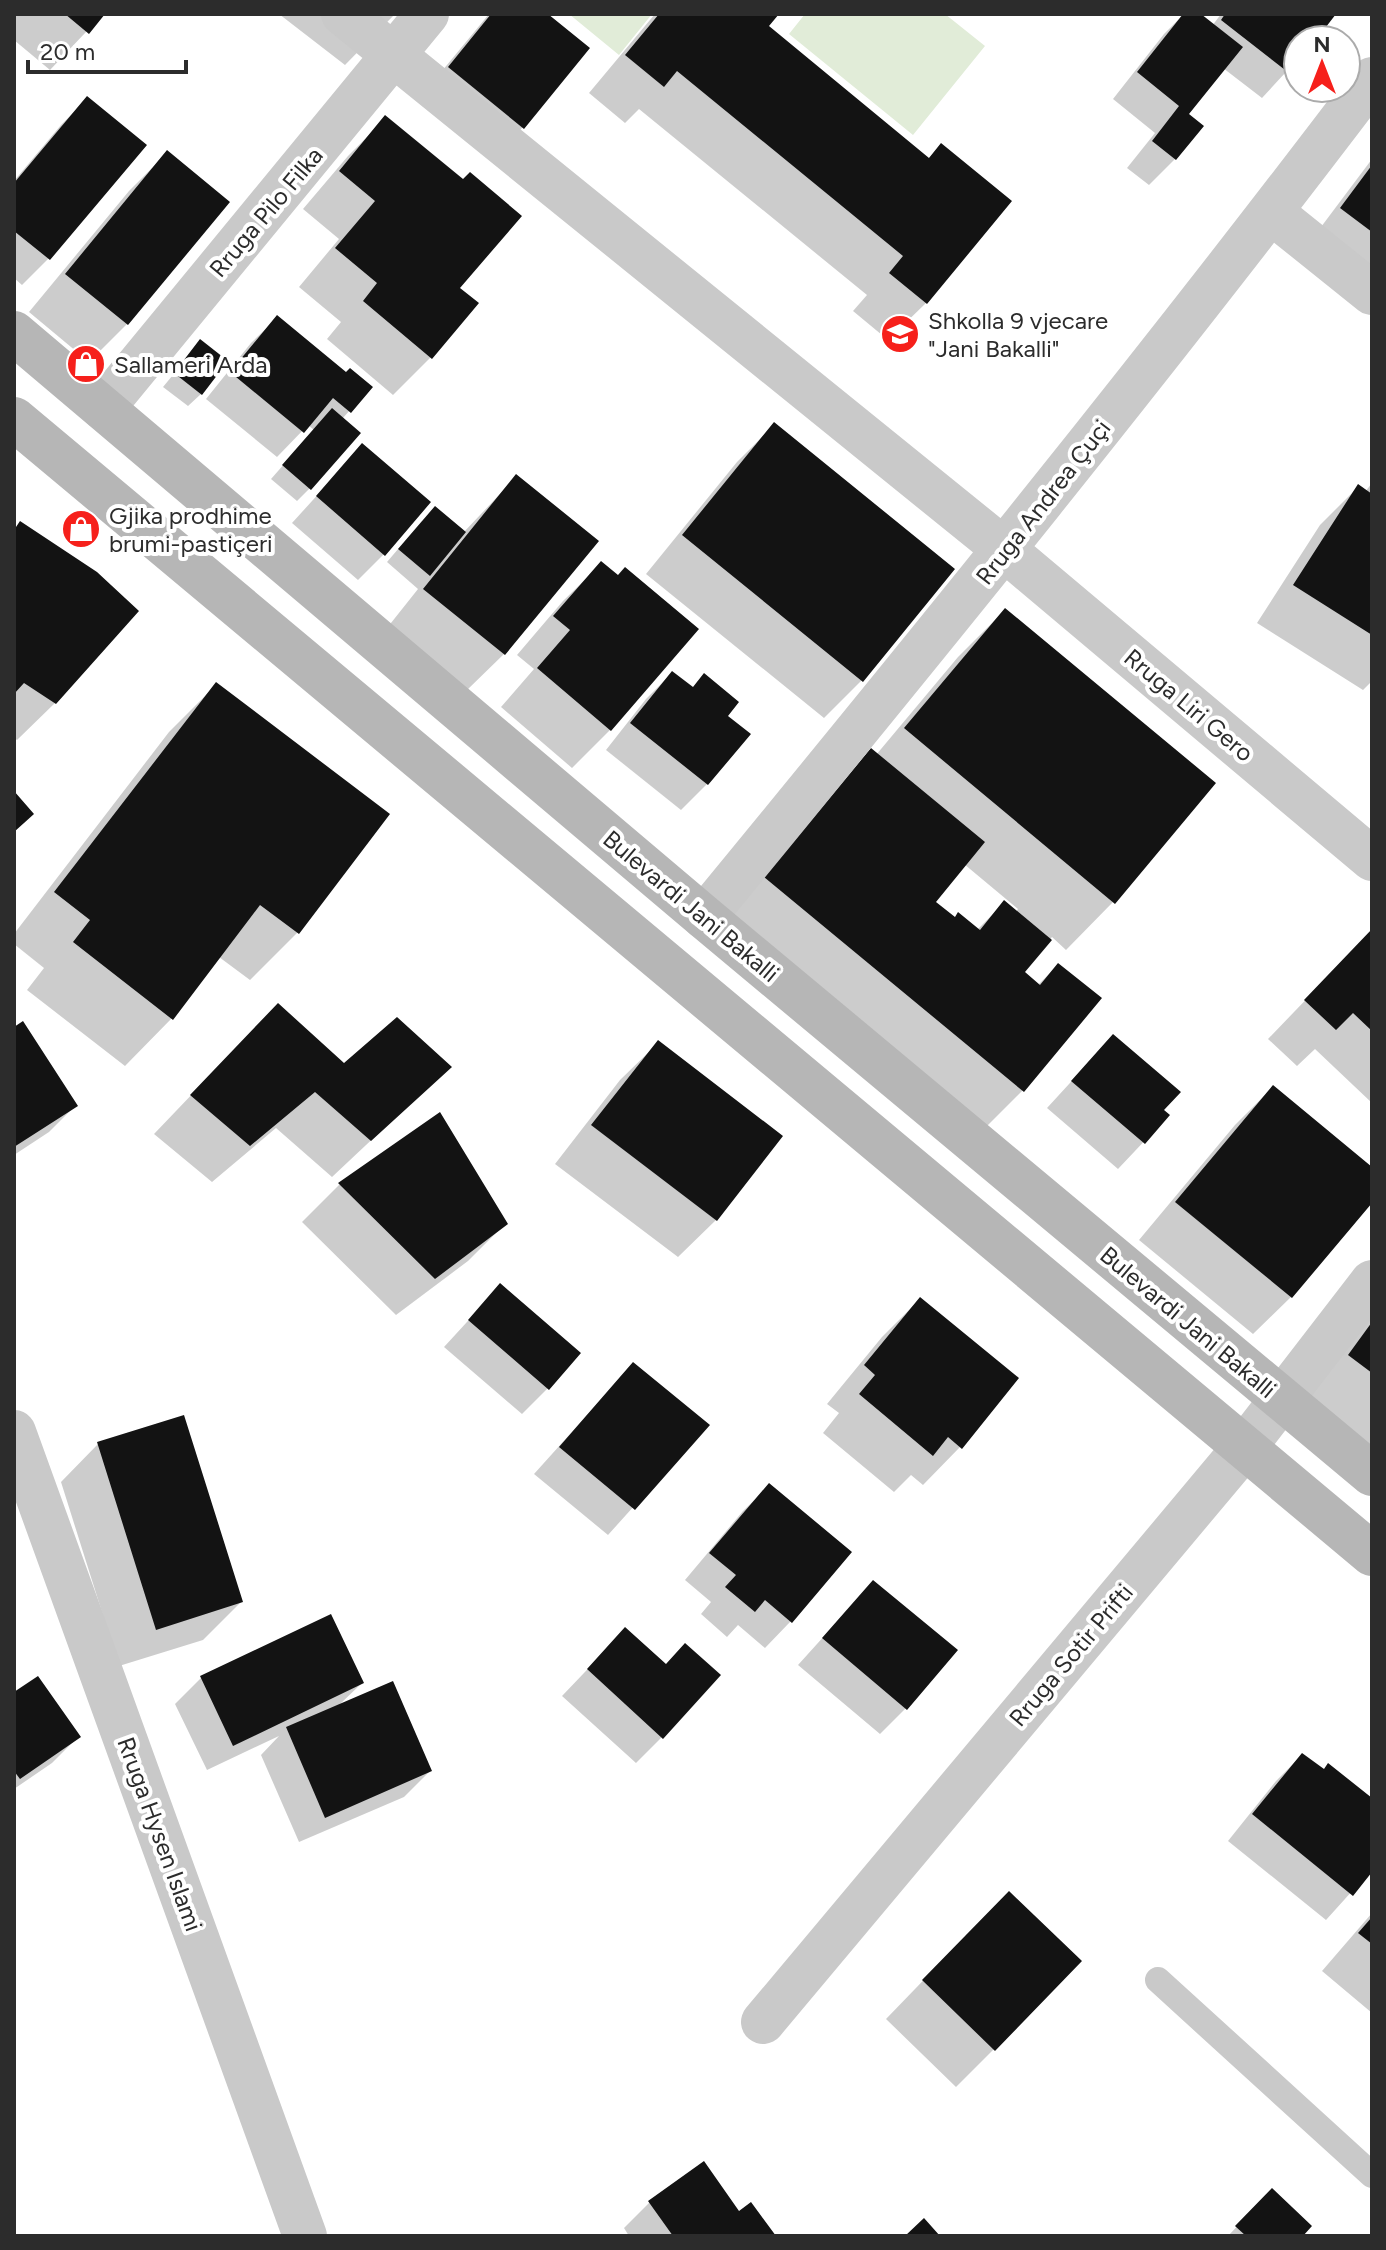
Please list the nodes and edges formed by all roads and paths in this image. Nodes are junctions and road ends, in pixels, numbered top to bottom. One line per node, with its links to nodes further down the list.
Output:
1 (343, 14): 3 (street)
2 (427, 14): 3 (street, Rruga Pilo Filka)
3 (395, 56): 8 (street, Rruga Pilo Filka); 10 (street, Rruga Liri Gero)
4 (1372, 79): 5 (street, Rruga Andrea Çuçi)
5 (1271, 212): 6 (street); 10 (street, Rruga Andrea Çuçi)
6 (1372, 293)
7 (14, 333): 8 (main road, Bulevardi Jani Bakalli)
8 (103, 408): 12 (main road, Bulevardi Jani Bakalli)
9 (14, 419): 16 (main road)
10 (1005, 550): 11 (street, Rruga Liri Gero); 12 (street, Rruga Andrea Çuçi)
11 (1372, 859)
12 (704, 917): 14 (main road, Bulevardi Jani Bakalli)
13 (1372, 1282): 14 (street, Rruga Sotir Prifti)
14 (1280, 1398): 16 (street, Rruga Sotir Prifti); 17 (main road, Bulevardi Jani Bakalli)
15 (14, 1432): 22 (street, Rruga Hysen Islami)
16 (1244, 1448): 18 (main road); 20 (street, Rruga Sotir Prifti)
17 (1372, 1474)
18 (1372, 1554)
19 (1158, 1980): 21 (lane)
20 (763, 2022)
21 (1372, 2175)
22 (305, 2236)

